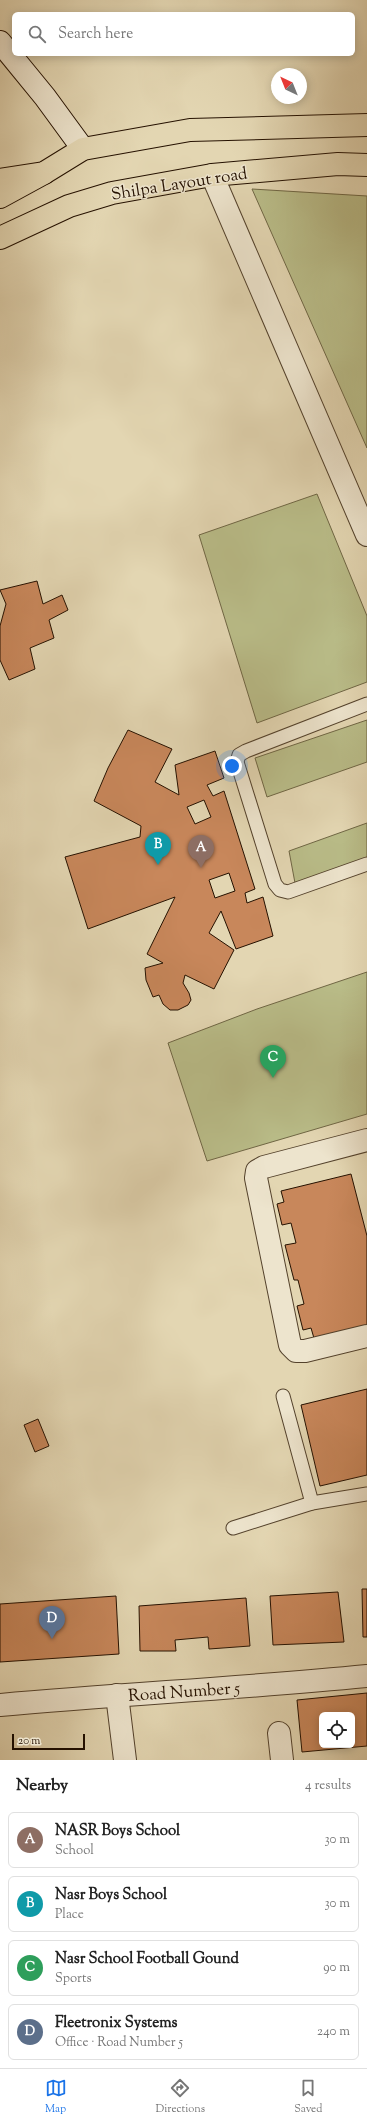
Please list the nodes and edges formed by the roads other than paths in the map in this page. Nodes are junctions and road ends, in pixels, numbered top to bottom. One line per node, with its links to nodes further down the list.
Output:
1 (0, 42): 3 (street)
2 (367, 125): 3 (main road)
3 (83, 149): 5 (main road)
4 (367, 165): 6 (main road, Shilpa Layout road)
5 (44, 173): 7 (main road); 8 (main road)
6 (212, 175): 9 (main road, Shilpa Layout road); 10 (street)
7 (0, 180)
8 (0, 197)
9 (0, 238)
10 (367, 535)
11 (367, 704): 12 (lane)
12 (367, 864)
13 (367, 1140): 14 (street)
14 (367, 1336)
15 (283, 1396): 17 (lane)
16 (367, 1494): 17 (lane)
17 (312, 1503): 18 (lane)
18 (234, 1528)
19 (367, 1676): 20 (street, Road Number 5)
20 (118, 1695): 21 (street, Road Number 5); 23 (street)
21 (0, 1705)
22 (280, 1733): 24 (street)
23 (125, 1760)
24 (282, 1760)

